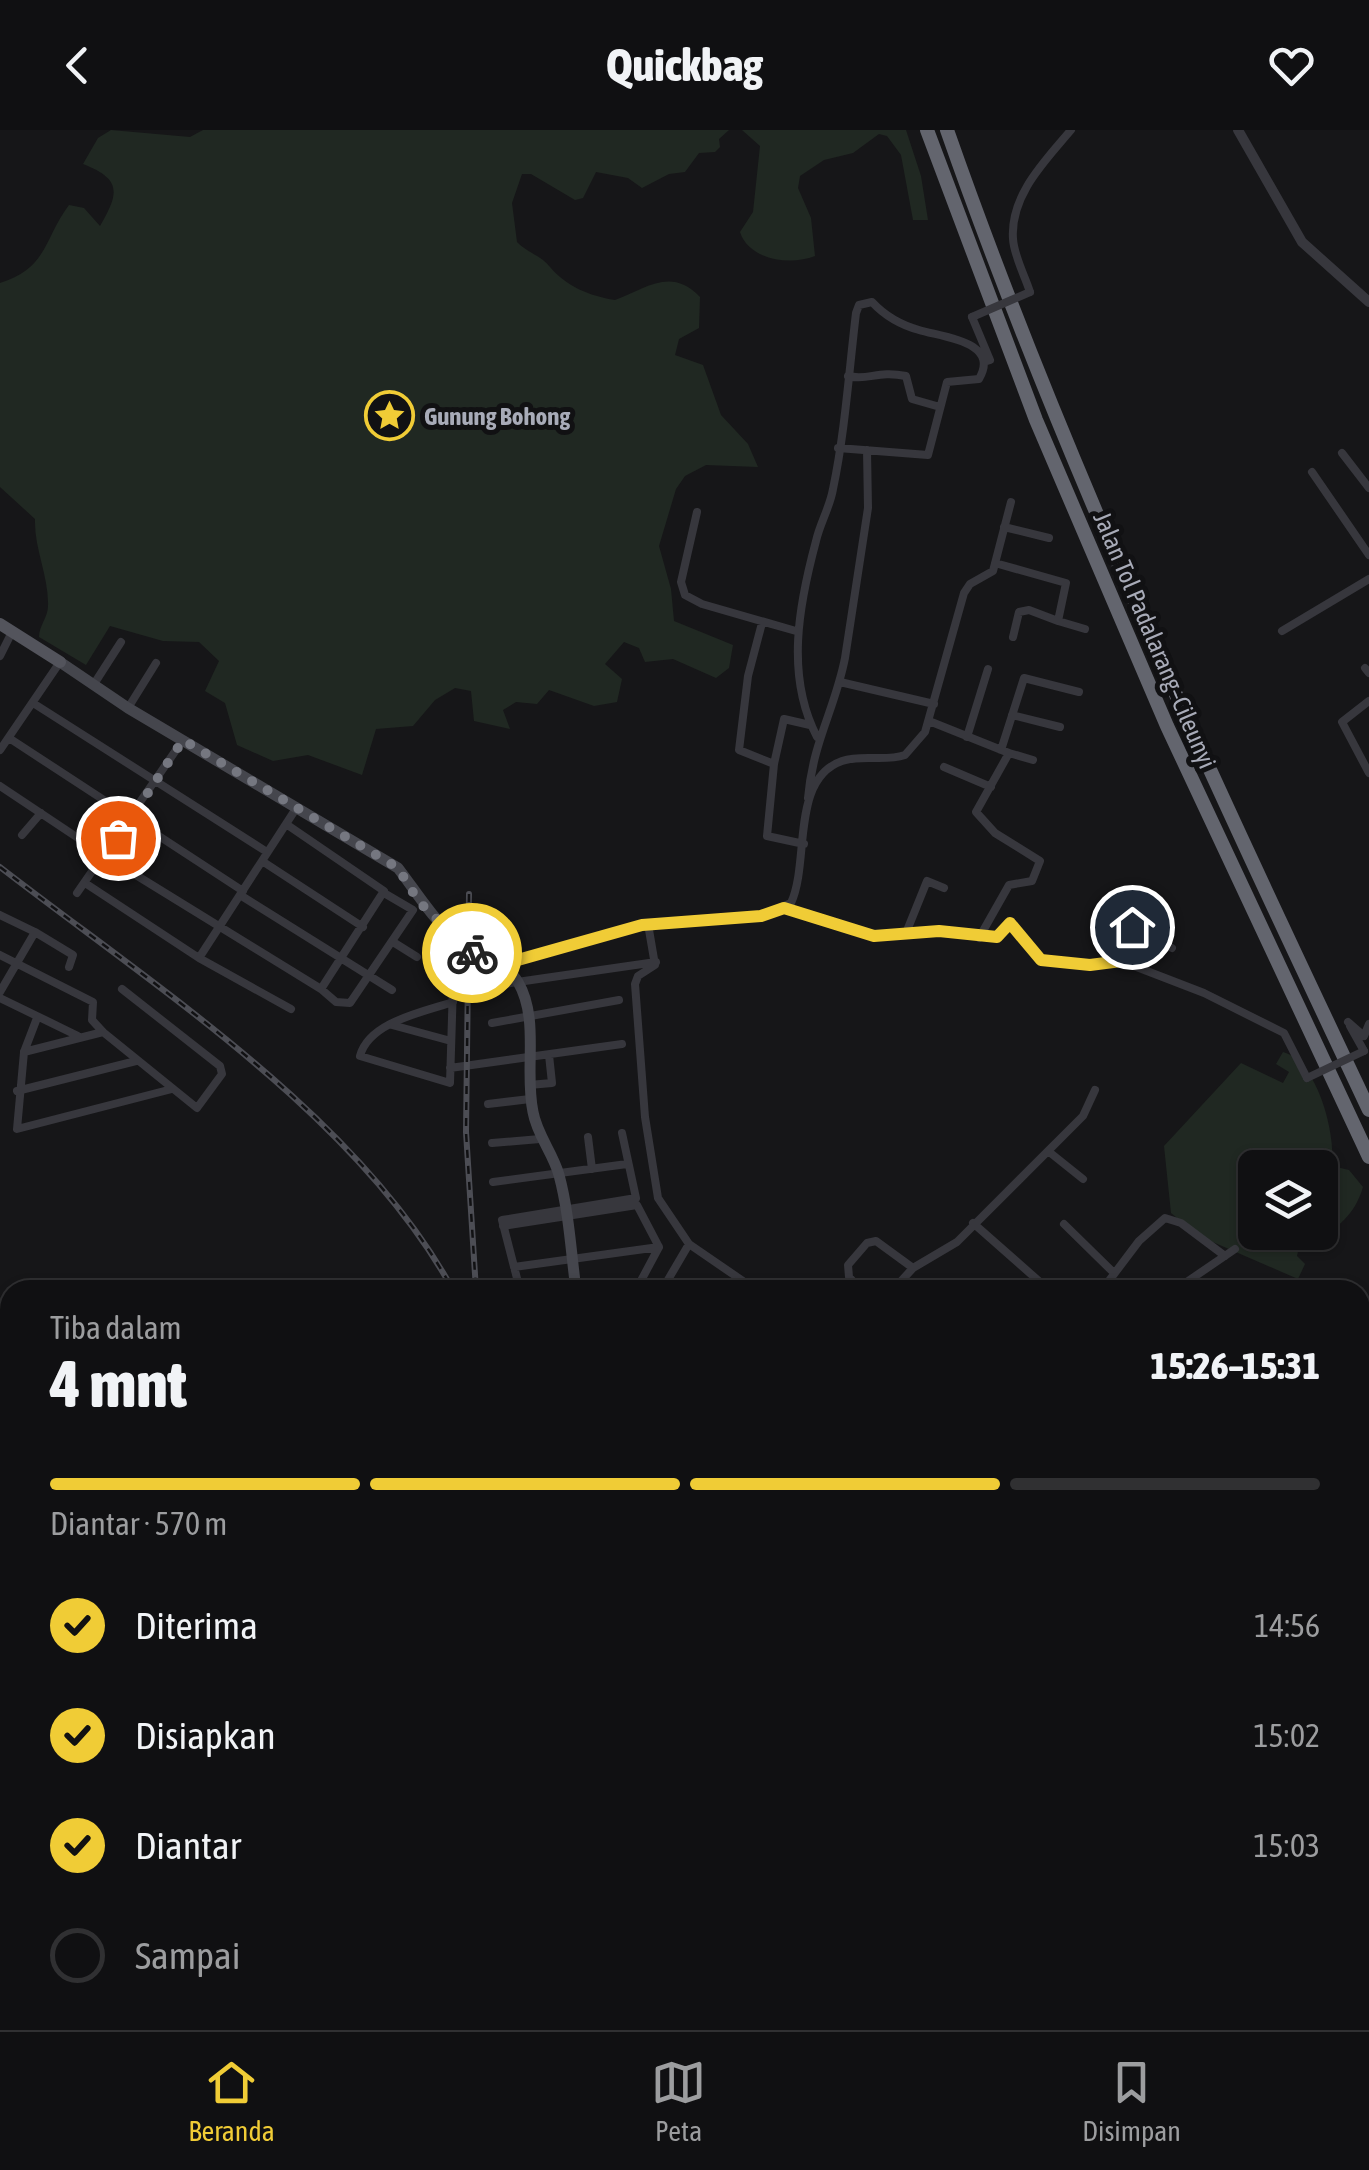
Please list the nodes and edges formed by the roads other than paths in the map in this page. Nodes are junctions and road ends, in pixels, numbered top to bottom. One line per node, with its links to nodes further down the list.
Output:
1 (928, 130): 130 (highway, Jalan Tol Padalarang–Cileunyi)
2 (947, 130): 124 (highway, Jalan Tol Padalarang–Cileunyi)
3 (1071, 130): 6 (street, bridge)
4 (1238, 130): 5 (street)
5 (1369, 302)
6 (984, 362): 7 (street); 8 (street)
7 (848, 376): 8 (street); 9 (street)
8 (940, 407): 10 (street)
9 (838, 448): 10 (street); 25 (street)
10 (867, 450): 33 (street)
11 (1342, 453): 13 (street)
12 (1312, 472): 18 (street)
13 (1367, 480)
14 (1011, 502): 16 (street)
15 (697, 512): 22 (street)
16 (1004, 527): 17 (street); 19 (street)
17 (1048, 538)
18 (1369, 555)
19 (995, 563): 21 (street); 38 (street)
20 (1369, 579): 26 (street)
21 (1058, 621): 24 (street); 27 (street)
22 (762, 622): 25 (street); 53 (street)
23 (6, 628): 29 (street); 30 (main road)
24 (1085, 630)
25 (796, 631): 42 (street)
26 (1282, 631)
27 (1013, 637)
28 (121, 642): 34 (street)
29 (0, 656)
30 (60, 662): 34 (main road); 37 (street)
31 (156, 662): 39 (street)
32 (988, 669): 45 (street)
33 (840, 682): 38 (street); 44 (street)
34 (94, 684): 39 (main road)
35 (1079, 692): 40 (street)
36 (1369, 700): 50 (street)
37 (33, 703): 46 (street); 56 (street)
38 (934, 704): 41 (street)
39 (128, 708): 47 (main road)
40 (1012, 715): 43 (street); 51 (street)
41 (928, 721): 45 (street); 59 (street)
42 (810, 724): 44 (street); 53 (street)
43 (1060, 727)
44 (817, 737): 59 (street)
45 (966, 737): 51 (street)
46 (9, 738): 49 (street); 62 (street)
47 (183, 740): 56 (street); 60 (main road)
48 (1369, 745): 50 (street)
49 (0, 750)
50 (1356, 750): 55 (street)
51 (1005, 752): 52 (street); 58 (street)
52 (1033, 760)
53 (774, 764): 65 (street)
54 (944, 766): 58 (street)
55 (1369, 773)
56 (156, 780): 62 (street); 66 (street)
57 (0, 786): 61 (street)
58 (992, 787): 81 (street)
59 (808, 801): 65 (street)
60 (298, 806): 63 (street); 91 (main road)
61 (41, 813): 64 (street); 67 (street)
62 (130, 819): 67 (street); 72 (street)
63 (286, 824): 66 (street); 73 (street)
64 (22, 835)
65 (804, 844): 74 (street)
66 (267, 852): 68 (street)
67 (105, 856): 69 (street); 77 (street)
68 (262, 861): 72 (street); 78 (street)
69 (85, 883): 71 (street); 86 (street)
70 (944, 888): 80 (street)
71 (77, 893)
72 (242, 893): 77 (street); 87 (street)
73 (384, 893): 78 (street); 82 (street)
74 (784, 908): 76 (street); 80 (street)
75 (0, 914): 79 (street)
76 (648, 924): 90 (street); 91 (street)
77 (219, 927): 86 (street); 98 (street)
78 (363, 927): 87 (street)
79 (35, 932): 89 (street); 92 (street)
80 (906, 933): 81 (street)
81 (979, 938): 88 (street)
82 (393, 942): 85 (street); 93 (street)
83 (1172, 948): 88 (street)
84 (0, 955): 89 (street)
85 (417, 957)
86 (198, 958): 103 (street)
87 (342, 960): 93 (street); 98 (street)
88 (1121, 961): 111 (street, bridge)
89 (14, 962): 100 (street); 109 (street)
90 (656, 962): 94 (street); 141 (street)
91 (500, 965): 94 (main road)
92 (69, 967)
93 (370, 978): 98 (street); 99 (street)
94 (518, 982): 96 (street); 105 (main road)
95 (453, 985): 102 (street)
96 (490, 986)
97 (122, 989): 119 (street)
98 (321, 989)
99 (392, 990)
100 (0, 995): 104 (street)
101 (619, 1000): 105 (street)
102 (452, 1002): 108 (street); 112 (street)
103 (291, 1009)
104 (37, 1018): 110 (street); 114 (street)
105 (530, 1019): 106 (street); 116 (main road)
106 (492, 1023)
107 (1369, 1024): 111 (street)
108 (392, 1025): 112 (street); 118 (street)
109 (103, 1032): 110 (street); 117 (street)
110 (78, 1036): 114 (street)
111 (1366, 1037)
112 (451, 1041): 118 (street)
113 (622, 1044): 115 (street)
114 (24, 1052): 121 (street)
115 (548, 1055): 116 (street); 122 (street)
116 (527, 1058): 118 (street); 122 (main road)
117 (136, 1061): 119 (street); 121 (street)
118 (450, 1068)
119 (172, 1089): 121 (street)
120 (1096, 1090): 129 (street)
121 (18, 1091)
122 (530, 1092): 123 (street); 127 (main road)
123 (488, 1104)
124 (1369, 1110)
125 (622, 1133): 131 (street)
126 (588, 1137): 132 (street)
127 (540, 1139): 128 (street); 133 (main road)
128 (492, 1143)
129 (1048, 1150): 134 (street); 139 (street)
130 (1369, 1157)
131 (627, 1164): 132 (street); 137 (street)
132 (592, 1169): 133 (street)
133 (558, 1171): 135 (street); 138 (main road)
134 (1083, 1179)
135 (493, 1182)
136 (647, 1195): 137 (street)
137 (636, 1198): 138 (street)
138 (567, 1215): 142 (street); 145 (main road); 146 (street)
139 (973, 1223): 147 (street); 156 (street)
140 (1064, 1224): 148 (street)
141 (689, 1244): 152 (street); 153 (street)
142 (659, 1247): 145 (street); 151 (street)
143 (1235, 1248): 144 (street)
144 (1226, 1256): 148 (street); 159 (street)
145 (572, 1258): 146 (street); 150 (main road)
146 (514, 1267): 149 (street)
147 (913, 1268): 154 (street); 155 (street)
148 (1112, 1276): 157 (street); 158 (street)
149 (517, 1280)
150 (575, 1280)
151 (641, 1280)
152 (668, 1280)
153 (740, 1280)
154 (851, 1280)
155 (902, 1280)
156 (1038, 1280)
157 (1109, 1280)
158 (1115, 1280)
159 (1190, 1280)

